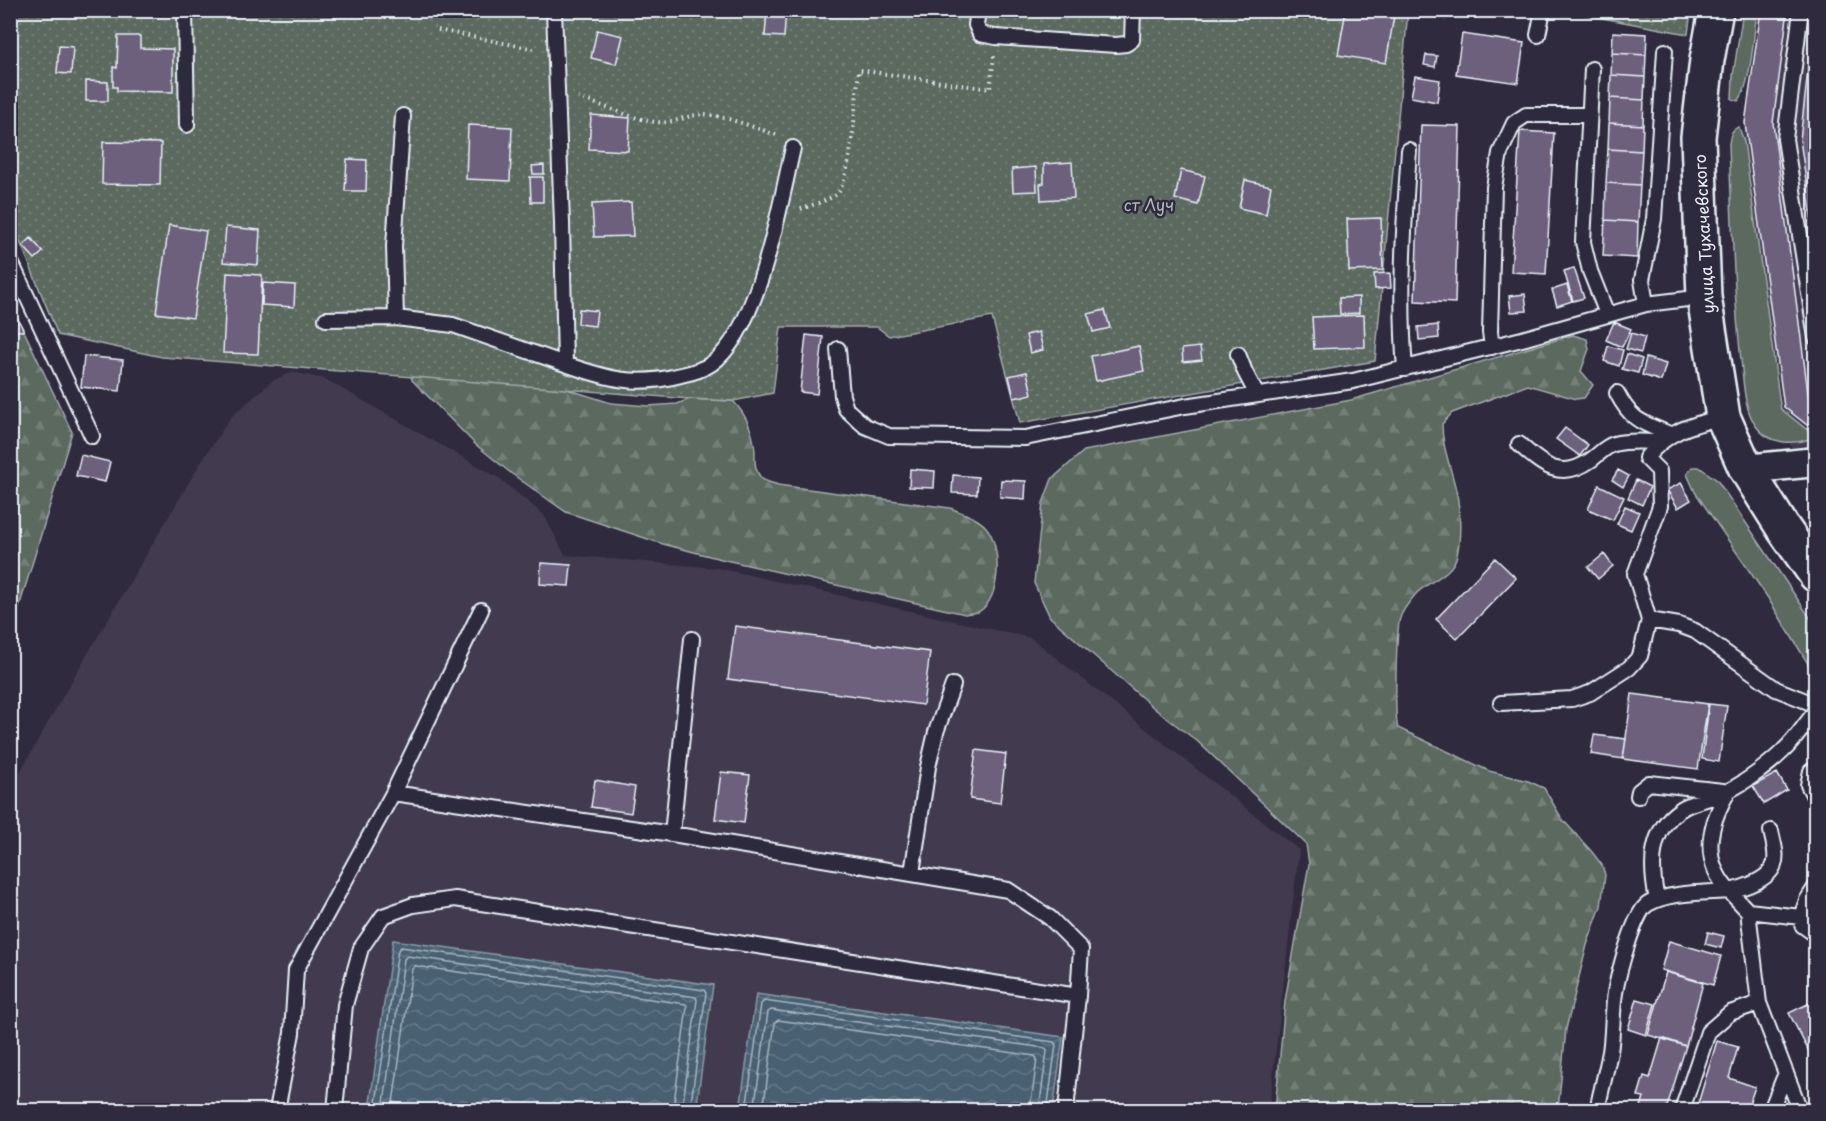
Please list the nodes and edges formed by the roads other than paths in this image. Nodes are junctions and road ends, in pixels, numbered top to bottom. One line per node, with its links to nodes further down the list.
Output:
1 (185, 10): 13 (lane)
2 (554, 10): 26 (lane)
3 (978, 10): 4 (lane)
4 (1133, 10)
5 (1543, 10): 8 (lane)
6 (1716, 10): 17 (street, улица Тухачевского)
7 (1801, 10): 22 (lane)
8 (1538, 35)
9 (1665, 51): 18 (lane)
10 (1592, 69): 11 (lane)
11 (1589, 115): 19 (lane); 23 (lane)
12 (403, 116): 20 (lane)
13 (187, 125)
14 (793, 148): 26 (lane)
15 (1409, 150): 27 (lane)
16 (10, 260): 31 (lane)
17 (1704, 297): 18 (lane); 30 (street, улица Тухачевского)
18 (1646, 304): 19 (lane)
19 (1607, 314): 23 (lane)
20 (396, 318): 21 (lane); 26 (lane)
21 (326, 319)
22 (1815, 338)
23 (1492, 347): 27 (lane)
24 (838, 349): 29 (lane)
25 (1238, 354): 29 (lane)
26 (565, 364)
27 (1405, 369): 29 (lane)
28 (1617, 393): 32 (lane)
29 (1257, 395)
30 (1723, 417): 32 (lane); 35 (street, улица Тухачевского)
31 (92, 436)
32 (1666, 439): 33 (lane); 38 (lane)
33 (1520, 444)
34 (1815, 462): 35 (street)
35 (1746, 469): 36 (street, улица Тухачевского)
36 (1815, 575)
37 (481, 610): 46 (lane)
38 (1649, 620): 41 (lane); 42 (lane)
39 (692, 639): 50 (lane)
40 (953, 685): 51 (lane)
41 (1501, 703)
42 (1815, 705)
43 (1815, 711): 45 (lane)
44 (1811, 771): 48 (lane)
45 (1728, 792): 47 (lane); 53 (lane); 54 (lane)
46 (393, 793): 50 (lane); 62 (lane)
47 (1638, 796)
48 (1815, 800)
49 (1771, 831): 53 (lane)
50 (672, 834): 51 (lane)
51 (912, 873): 59 (lane)
52 (1815, 886): 56 (lane)
53 (1729, 891): 54 (lane); 55 (lane)
54 (1657, 900): 65 (lane)
55 (1748, 911): 56 (lane); 60 (lane)
56 (1801, 917): 57 (lane); 58 (lane)
57 (1815, 927)
58 (1815, 935)
59 (1078, 996): 63 (lane); 64 (lane)
60 (1759, 1003): 61 (lane); 66 (lane)
61 (1786, 1073): 67 (lane); 68 (lane)
62 (277, 1110)
63 (335, 1110)
64 (1066, 1110)
65 (1597, 1110)
66 (1682, 1110)
67 (1771, 1110)
68 (1800, 1110)

